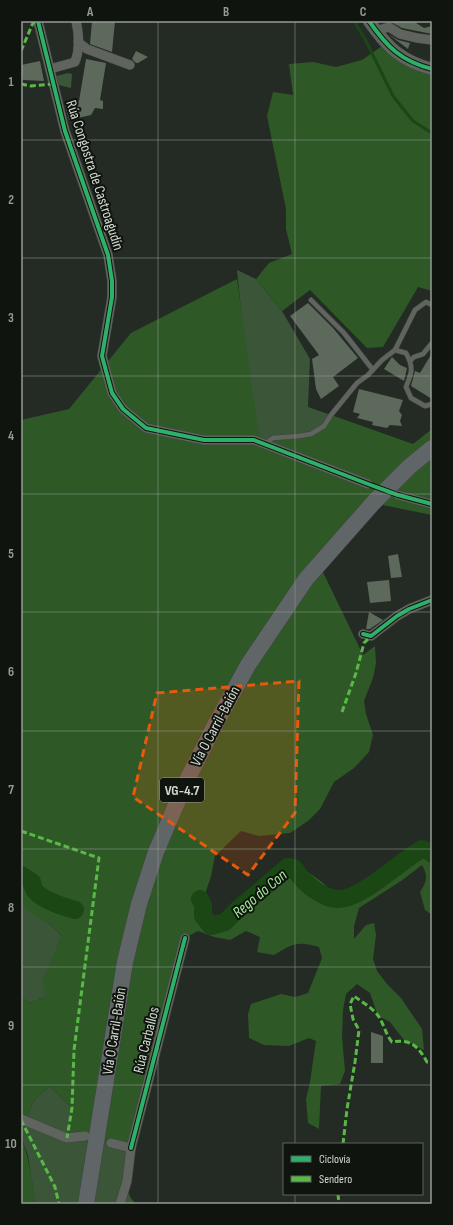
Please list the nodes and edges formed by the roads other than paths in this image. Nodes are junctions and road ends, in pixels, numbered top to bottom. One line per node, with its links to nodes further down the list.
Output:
1 (38, 21): 8 (street, Rúa Congostra de Castroagudín)
2 (76, 21): 6 (street)
3 (369, 21): 4 (street)
4 (376, 32): 5 (street); 9 (street)
5 (432, 40)
6 (78, 42): 7 (street); 8 (street)
7 (130, 65)
8 (50, 69): 17 (street, Rúa Congostra de Castroagudín)
9 (432, 69)
10 (311, 300): 15 (lane)
11 (432, 305): 13 (lane)
12 (432, 343): 14 (lane)
13 (395, 350): 14 (lane); 15 (lane)
14 (410, 361): 16 (lane)
15 (373, 370): 17 (lane)
16 (432, 404)
17 (264, 444): 19 (street, Rúa Congostra de Castroagudín)
18 (432, 448): 29 (highway, Vía O Carril-Baión / VG-4.7)
19 (368, 484)
20 (398, 495): 21 (street)
21 (432, 504)
22 (432, 600): 23 (street)
23 (363, 634)
24 (185, 938): 28 (street, Rúa Carballos)
25 (21, 1119): 26 (street)
26 (86, 1136)
27 (111, 1143): 28 (street)
28 (131, 1148): 30 (street, Rúa Carballos)
29 (86, 1204)
30 (120, 1204)

